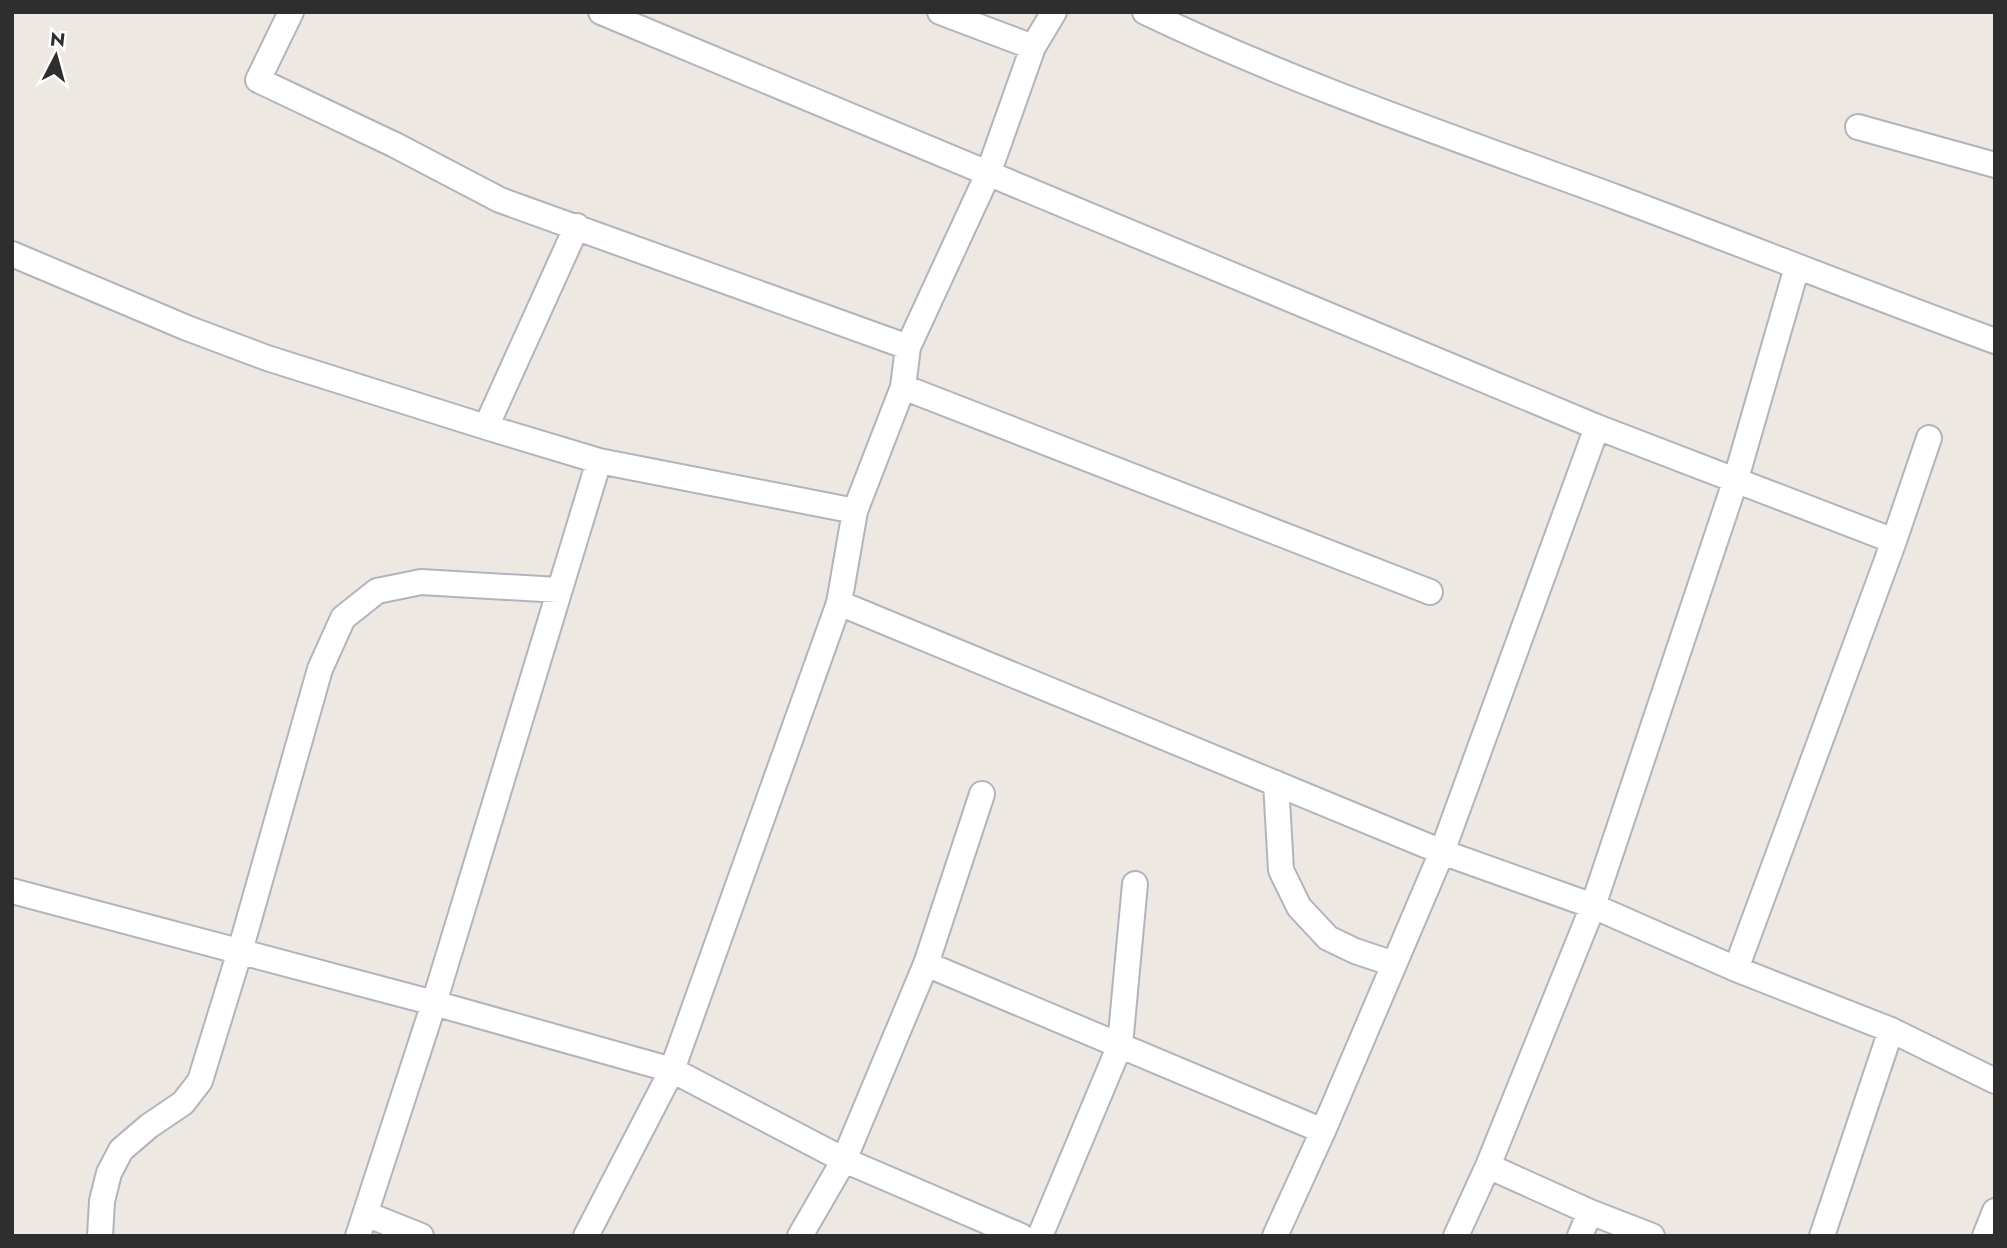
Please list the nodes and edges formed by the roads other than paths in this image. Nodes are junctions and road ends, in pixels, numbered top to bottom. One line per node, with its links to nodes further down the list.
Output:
1 (291, 12): 10 (street)
2 (601, 12): 9 (street)
3 (940, 12): 6 (street)
4 (1054, 12): 6 (street)
5 (1145, 12): 12 (street)
6 (1033, 47): 9 (street)
7 (1858, 127): 8 (street)
8 (1995, 165)
9 (988, 174): 14 (street); 17 (street)
10 (577, 226): 14 (street); 16 (street)
11 (12, 254): 16 (street)
12 (1797, 267): 13 (street); 20 (street)
13 (1995, 341)
14 (908, 347): 15 (street)
15 (904, 387): 21 (street); 24 (street)
16 (486, 427): 19 (street)
17 (1597, 427): 20 (street); 28 (street)
18 (1928, 438): 22 (street)
19 (599, 461): 21 (street); 23 (street)
20 (1735, 482): 22 (street); 31 (street)
21 (855, 511): 25 (street)
22 (1894, 541): 35 (street)
23 (559, 590): 32 (street); 36 (street)
24 (1430, 592)
25 (839, 603): 26 (street); 39 (street)
26 (1276, 783): 28 (street); 34 (street)
27 (982, 794): 33 (street)
28 (1442, 852): 31 (street); 34 (street)
29 (1135, 884): 38 (street)
30 (12, 891): 32 (street)
31 (1593, 906): 35 (street); 43 (street)
32 (240, 951): 36 (street); 47 (street)
33 (926, 964): 38 (street); 42 (street)
34 (1394, 964): 41 (street)
35 (1736, 969): 37 (street)
36 (434, 1003): 39 (street); 46 (street)
37 (1891, 1030): 40 (street); 57 (street)
38 (1120, 1045): 41 (street); 52 (street)
39 (672, 1070): 42 (street); 49 (street)
40 (1995, 1081)
41 (1323, 1130): 53 (street)
42 (844, 1160): 50 (street); 51 (street)
43 (1488, 1166): 45 (street); 54 (street)
44 (1995, 1211): 58 (street)
45 (1590, 1212): 55 (street); 56 (street)
46 (362, 1225): 48 (street)
47 (100, 1236)
48 (421, 1236)
49 (586, 1236)
50 (800, 1236)
51 (1021, 1236)
52 (1040, 1236)
53 (1275, 1236)
54 (1456, 1236)
55 (1580, 1236)
56 (1653, 1236)
57 (1822, 1236)
58 (1985, 1236)

